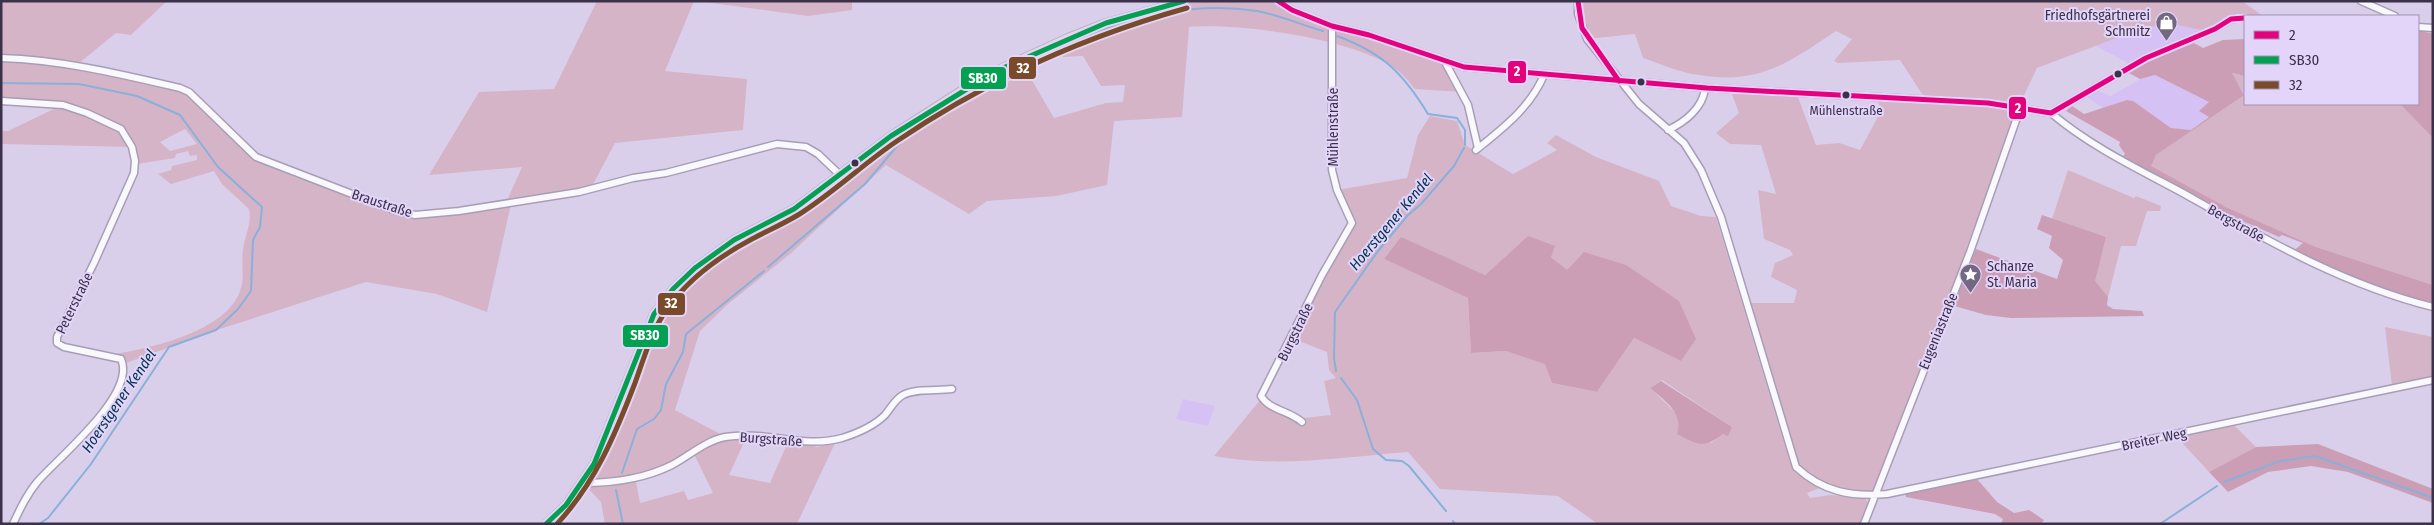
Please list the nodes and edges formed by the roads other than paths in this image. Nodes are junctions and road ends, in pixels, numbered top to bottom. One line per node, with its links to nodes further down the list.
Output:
1 (1185, 1): 20 (main road)
2 (1278, 1): 7 (street)
3 (1578, 1): 13 (street, Breiter Weg)
4 (2361, 1): 5 (street)
5 (2393, 15)
6 (2244, 18): 17 (street)
7 (1332, 26): 11 (street); 21 (street, Mühlenstraße)
8 (2419, 27): 9 (street)
9 (2433, 28)
10 (1, 58): 20 (street, Braustraße)
11 (1445, 62): 12 (street); 19 (street)
12 (1544, 75): 13 (street); 19 (street)
13 (1619, 81): 14 (street); 18 (street, Breiter Weg)
14 (1704, 88): 16 (street); 18 (street)
15 (1, 101): 28 (street, Peterstraße)
16 (2020, 109): 17 (street); 27 (street, Eugeniastraße)
17 (2051, 114): 22 (street, Bergstraße)
18 (1668, 130): 27 (street, Breiter Weg)
19 (1477, 149)
20 (839, 174): 26 (main road)
21 (1352, 223): 25 (street, Burgstraße)
22 (2433, 307)
23 (2433, 380): 27 (street, Breiter Weg)
24 (952, 389): 26 (street, Burgstraße)
25 (1302, 422)
26 (582, 483): 29 (main road)
27 (1875, 495): 30 (street, Eugeniastraße)
28 (12, 524)
29 (546, 524)
30 (1864, 524)

